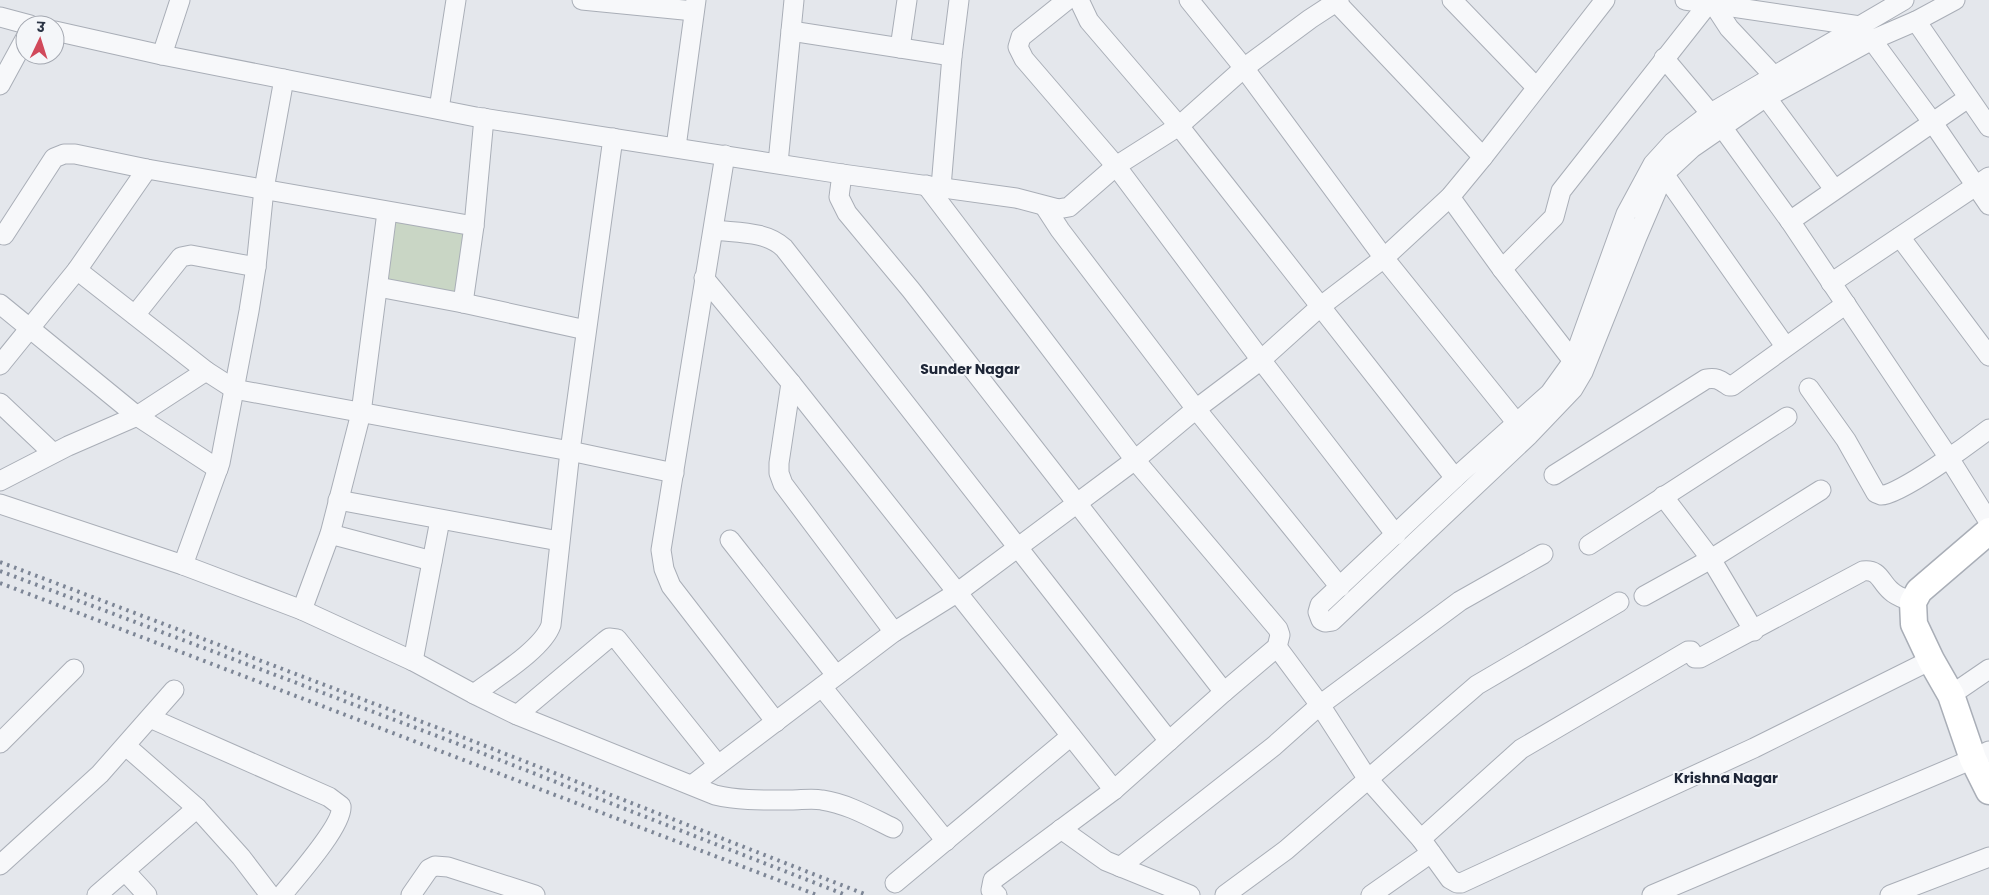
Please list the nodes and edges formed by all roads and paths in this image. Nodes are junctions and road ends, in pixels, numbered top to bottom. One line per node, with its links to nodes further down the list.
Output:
1 (180, 0): 25 (street)
2 (456, 0): 36 (street)
3 (582, 0): 17 (street)
4 (794, 0): 21 (street)
5 (907, 0): 24 (street)
6 (959, 0): 26 (street)
7 (1067, 0): 47 (street)
8 (1078, 0): 40 (street)
9 (1189, 0): 29 (street)
10 (1452, 0): 33 (street)
11 (1605, 0): 33 (street)
12 (1685, 0): 16 (street)
13 (1904, 0): 23 (street)
14 (1955, 0): 20 (street)
15 (1338, 1): 29 (street); 45 (street)
16 (1711, 5): 23 (street); 28 (street); 30 (street)
17 (695, 6): 43 (street)
18 (0, 17): 19 (street)
19 (15, 21)
20 (1916, 21): 23 (street); 35 (street)
21 (791, 32): 24 (street); 46 (street)
22 (65, 33): 25 (street)
23 (1866, 33): 30 (street); 34 (street); 39 (street)
24 (900, 48): 26 (street)
25 (162, 54): 31 (street)
26 (952, 56): 52 (street)
27 (15, 57): 32 (street)
28 (1664, 58): 38 (street); 66 (street)
29 (1244, 68): 40 (street); 64 (street)
30 (1775, 77): 38 (street)
31 (284, 79): 36 (street); 53 (street)
32 (0, 85)
33 (1536, 87): 45 (street)
34 (1766, 97): 38 (street); 54 (street)
35 (1968, 98): 39 (street); 41 (street)
36 (439, 109): 37 (street)
37 (484, 118): 42 (street); 60 (street)
38 (1717, 120): 49 (street); 59 (street)
39 (1933, 123): 51 (street); 54 (street)
40 (1179, 126): 47 (street); 74 (street)
41 (1989, 127)
42 (613, 138): 43 (street); 77 (street)
43 (676, 147): 44 (street)
44 (725, 155): 46 (street); 61 (street)
45 (1483, 157): 55 (street)
46 (778, 162): 50 (street)
47 (1116, 166): 57 (street); 80 (street)
48 (147, 169): 53 (street); 62 (street); 67 (street)
49 (1659, 169): 78 (street); 81 (street); 121 (street)
50 (842, 174): 52 (street); 106 (street)
51 (1983, 182): 56 (street); 63 (street)
52 (933, 186): 57 (street); 97 (street)
53 (264, 189): 58 (street); 65 (street)
54 (1834, 189): 59 (street)
55 (1450, 197): 64 (street); 66 (street)
56 (1989, 205)
57 (1046, 207): 88 (street)
58 (387, 212): 60 (street); 70 (street)
59 (1790, 221): 69 (street)
60 (474, 226): 71 (street)
61 (714, 230): 68 (street); 116 (street)
62 (4, 235)
63 (1900, 237): 69 (street); 79 (street)
64 (1384, 258): 74 (street); 92 (street)
65 (256, 267): 75 (street); 86 (street)
66 (1502, 269): 81 (street)
67 (77, 270): 75 (street); 76 (street)
68 (704, 278): 84 (street); 99 (street)
69 (1831, 283): 73 (street)
70 (378, 287): 71 (street); 89 (street)
71 (463, 303): 77 (street)
72 (0, 304): 76 (street)
73 (1846, 304): 78 (street); 96 (street)
74 (1321, 306): 80 (street); 101 (street)
75 (135, 315): 83 (street)
76 (29, 328): 82 (street); 90 (street)
77 (586, 330): 94 (street)
78 (1785, 346): 100 (street)
79 (1989, 356)
80 (1261, 360): 88 (street); 112 (street)
81 (1573, 361): 92 (street)
82 (0, 365)
83 (206, 371): 86 (street); 90 (street)
84 (792, 383): 122 (street); 128 (street)
85 (1809, 388): 96 (street)
86 (234, 389): 89 (street); 98 (street)
87 (0, 403): 95 (street)
88 (1196, 409): 97 (street); 121 (street)
89 (361, 413): 94 (street); 105 (street)
90 (138, 416): 95 (street); 98 (street)
91 (1787, 417): 104 (street)
92 (1516, 422): 101 (street)
93 (1989, 429): 96 (street)
94 (570, 451): 99 (street); 114 (street)
95 (53, 453): 102 (street)
96 (1949, 458): 109 (street)
97 (1135, 460): 106 (street); 129 (street)
98 (218, 469): 120 (street)
99 (674, 473): 142 (street)
100 (1554, 475)
101 (1455, 478): 112 (street)
102 (0, 481)
103 (1821, 490): 118 (street)
104 (1662, 496): 115 (street); 118 (street)
105 (338, 500): 108 (street); 111 (street)
106 (1076, 502): 116 (street); 136 (street)
107 (0, 504): 120 (street)
108 (440, 520): 114 (street); 119 (street)
109 (1989, 522)
110 (1989, 531): 125 (street)
111 (330, 534): 119 (street); 126 (street)
112 (1396, 535): 121 (street)
113 (730, 540): 134 (street)
114 (559, 541): 137 (street)
115 (1589, 544)
116 (1019, 548): 122 (street); 144 (street)
117 (1544, 554): 139 (street)
118 (1711, 559): 123 (street); 127 (street)
119 (432, 561): 131 (street)
120 (183, 565): 126 (street)
121 (1340, 587)
122 (958, 592): 128 (street); 143 (street)
123 (1644, 596)
124 (1619, 602): 149 (street)
125 (1913, 602): 127 (street); 130 (street)
126 (302, 610): 131 (street)
127 (1754, 630): 157 (street)
128 (894, 632): 134 (street)
129 (1277, 647): 136 (street); 139 (street)
130 (1930, 660): 138 (street); 157 (street)
131 (413, 661): 137 (street)
132 (74, 669): 145 (street)
133 (1989, 669): 138 (street)
134 (829, 681): 142 (street); 156 (street)
135 (174, 690): 141 (street)
136 (1224, 692): 144 (street)
137 (474, 694): 140 (street)
138 (1951, 695): 147 (street)
139 (1320, 705): 149 (street); 160 (street)
140 (517, 715): 148 (street); 150 (street)
141 (150, 718): 146 (street); 166 (street)
142 (776, 722): 148 (street)
143 (1071, 736): 151 (street); 156 (street)
144 (1170, 741): 151 (street)
145 (0, 743)
146 (126, 746): 153 (street); 159 (street)
147 (1981, 755): 152 (street); 173 (street)
148 (718, 765): 150 (street)
149 (1368, 778): 157 (street); 171 (street)
150 (692, 785): 154 (street)
151 (1114, 790): 155 (street)
152 (1989, 790)
153 (197, 808): 161 (street); 165 (street)
154 (893, 828)
155 (1061, 830): 160 (street); 169 (street)
156 (946, 841): 162 (street)
157 (1426, 846): 172 (street)
158 (1989, 856): 174 (street)
159 (0, 865)
160 (1120, 867): 170 (street)
161 (125, 871): 163 (street); 164 (street)
162 (895, 882)
163 (97, 895)
164 (147, 895)
165 (270, 895)
166 (282, 895)
167 (411, 895): 168 (street)
168 (535, 895)
169 (997, 895)
170 (1190, 895)
171 (1224, 895)
172 (1370, 895)
173 (1652, 895)
174 (1890, 895)

